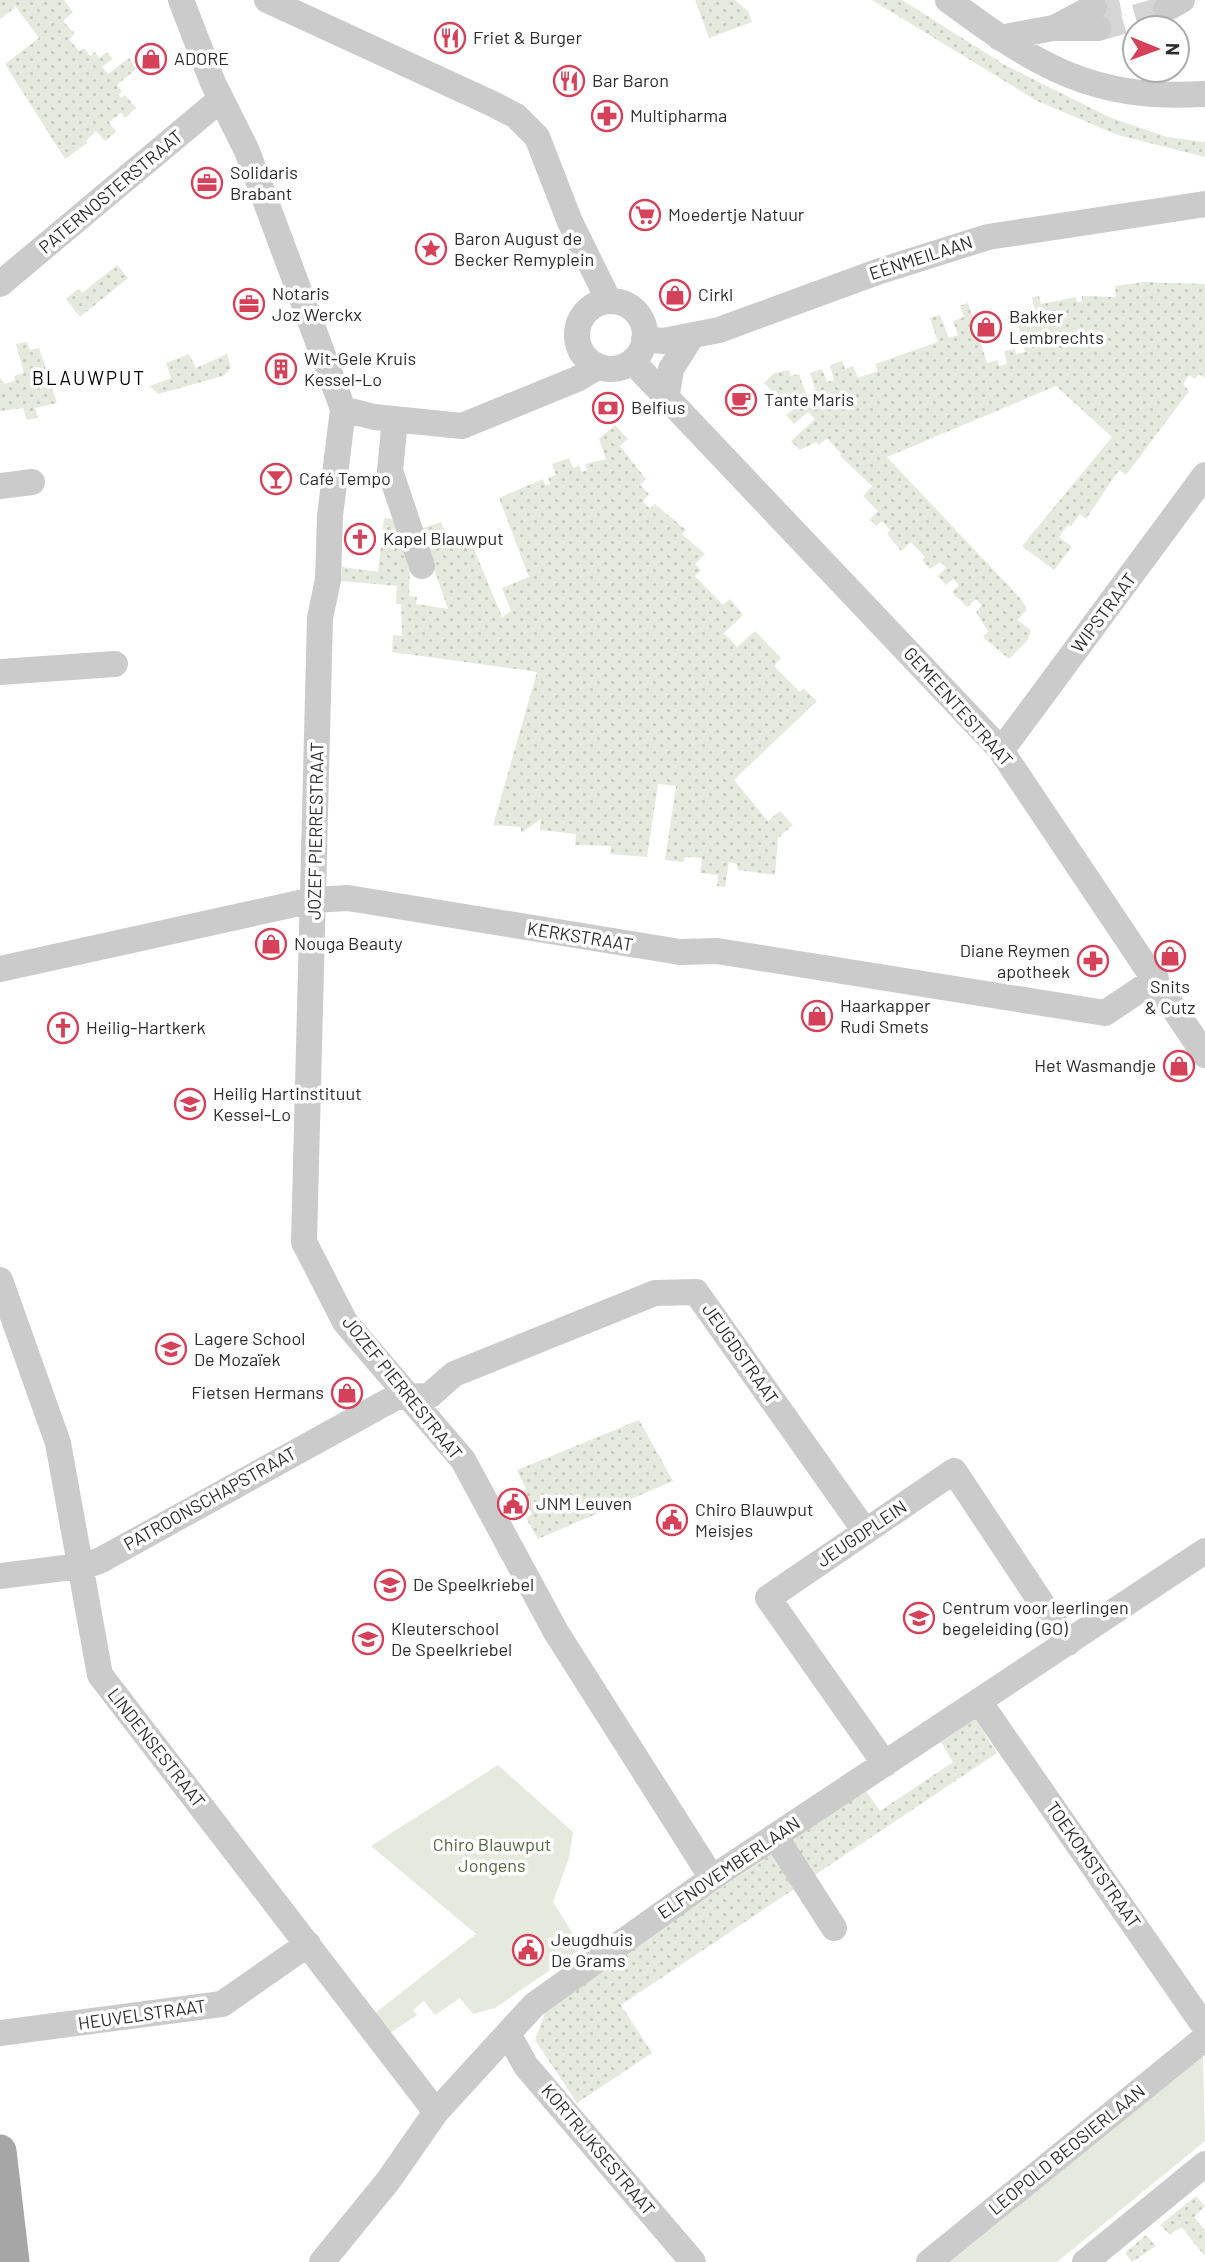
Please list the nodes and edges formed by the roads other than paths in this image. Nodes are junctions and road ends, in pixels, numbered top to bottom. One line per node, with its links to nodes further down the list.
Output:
1 (181, 0): 7 (street)
2 (267, 0): 10 (street)
3 (947, 0): 5 (street)
4 (1096, 18): 5 (street)
5 (1000, 38): 6 (street)
6 (1205, 94)
7 (220, 99): 9 (street, PATERNOSTERSTRAAT); 15 (street)
8 (1205, 204): 11 (street, EÉNMEILAAN)
9 (0, 284)
10 (599, 305): 12 (street); 13 (street)
11 (691, 337): 12 (street, EÉNMEILAAN); 14 (street)
12 (638, 350): 13 (street); 14 (street, GEMEENTESTRAAT)
13 (597, 367): 16 (street)
14 (667, 394): 23 (street, GEMEENTESTRAAT)
15 (343, 409): 16 (street); 24 (street, JOZEF PIERRESTRAAT)
16 (396, 419): 20 (street)
17 (1205, 475): 23 (street, WIPSTRAAT)
18 (32, 482): 19 (street)
19 (0, 486)
20 (422, 566)
21 (115, 664): 22 (street)
22 (0, 672)
23 (999, 749): 26 (street, GEMEENTESTRAAT)
24 (313, 900): 25 (street, KERKSTRAAT); 26 (street, KERKSTRAAT); 29 (street, JOZEF PIERRESTRAAT)
25 (0, 969)
26 (1156, 979): 27 (street, GEMEENTESTRAAT)
27 (1200, 1042)
28 (0, 1280): 32 (street, LINDENSESTRAAT)
29 (412, 1398): 30 (street, JEUGDSTRAAT); 32 (street, PATROONSCHAPSTRAAT); 38 (street, JOZEF PIERRESTRAAT)
30 (865, 1531): 34 (street, JEUGDPLEIN); 36 (street, JEUGDPLEIN)
31 (1205, 1551): 34 (street, ELFNOVEMBERLAAN)
32 (79, 1566): 33 (street, PATROONSCHAPSTRAAT); 40 (street, LINDENSESTRAAT)
33 (0, 1576)
34 (1068, 1643): 35 (street, ELFNOVEMBERLAAN)
35 (980, 1703): 36 (street, ELFNOVEMBERLAAN); 41 (street, TOEKOMSTSTRAAT)
36 (885, 1764): 37 (street, ELFNOVEMBERLAAN)
37 (775, 1836): 38 (street, ELFNOVEMBERLAAN); 39 (street)
38 (712, 1878): 43 (street, ELFNOVEMBERLAAN)
39 (834, 1928)
40 (308, 1944): 42 (street, HEUVELSTRAAT); 45 (street, LINDENSESTRAAT)
41 (1205, 2027)
42 (0, 2034)
43 (508, 2034): 45 (street, ELFNOVEMBERLAAN); 50 (street, KORTRIJKSESTRAAT)
44 (1205, 2038): 51 (street, LEOPOLD BEOSIERLAAN)
45 (436, 2112): 49 (street, ELFNOVEMBERLAAN)
46 (0, 2151): 48 (main road)
47 (1205, 2164): 52 (street)
48 (13, 2262)
49 (322, 2262)
50 (693, 2262)
51 (929, 2262)
52 (1085, 2262)

